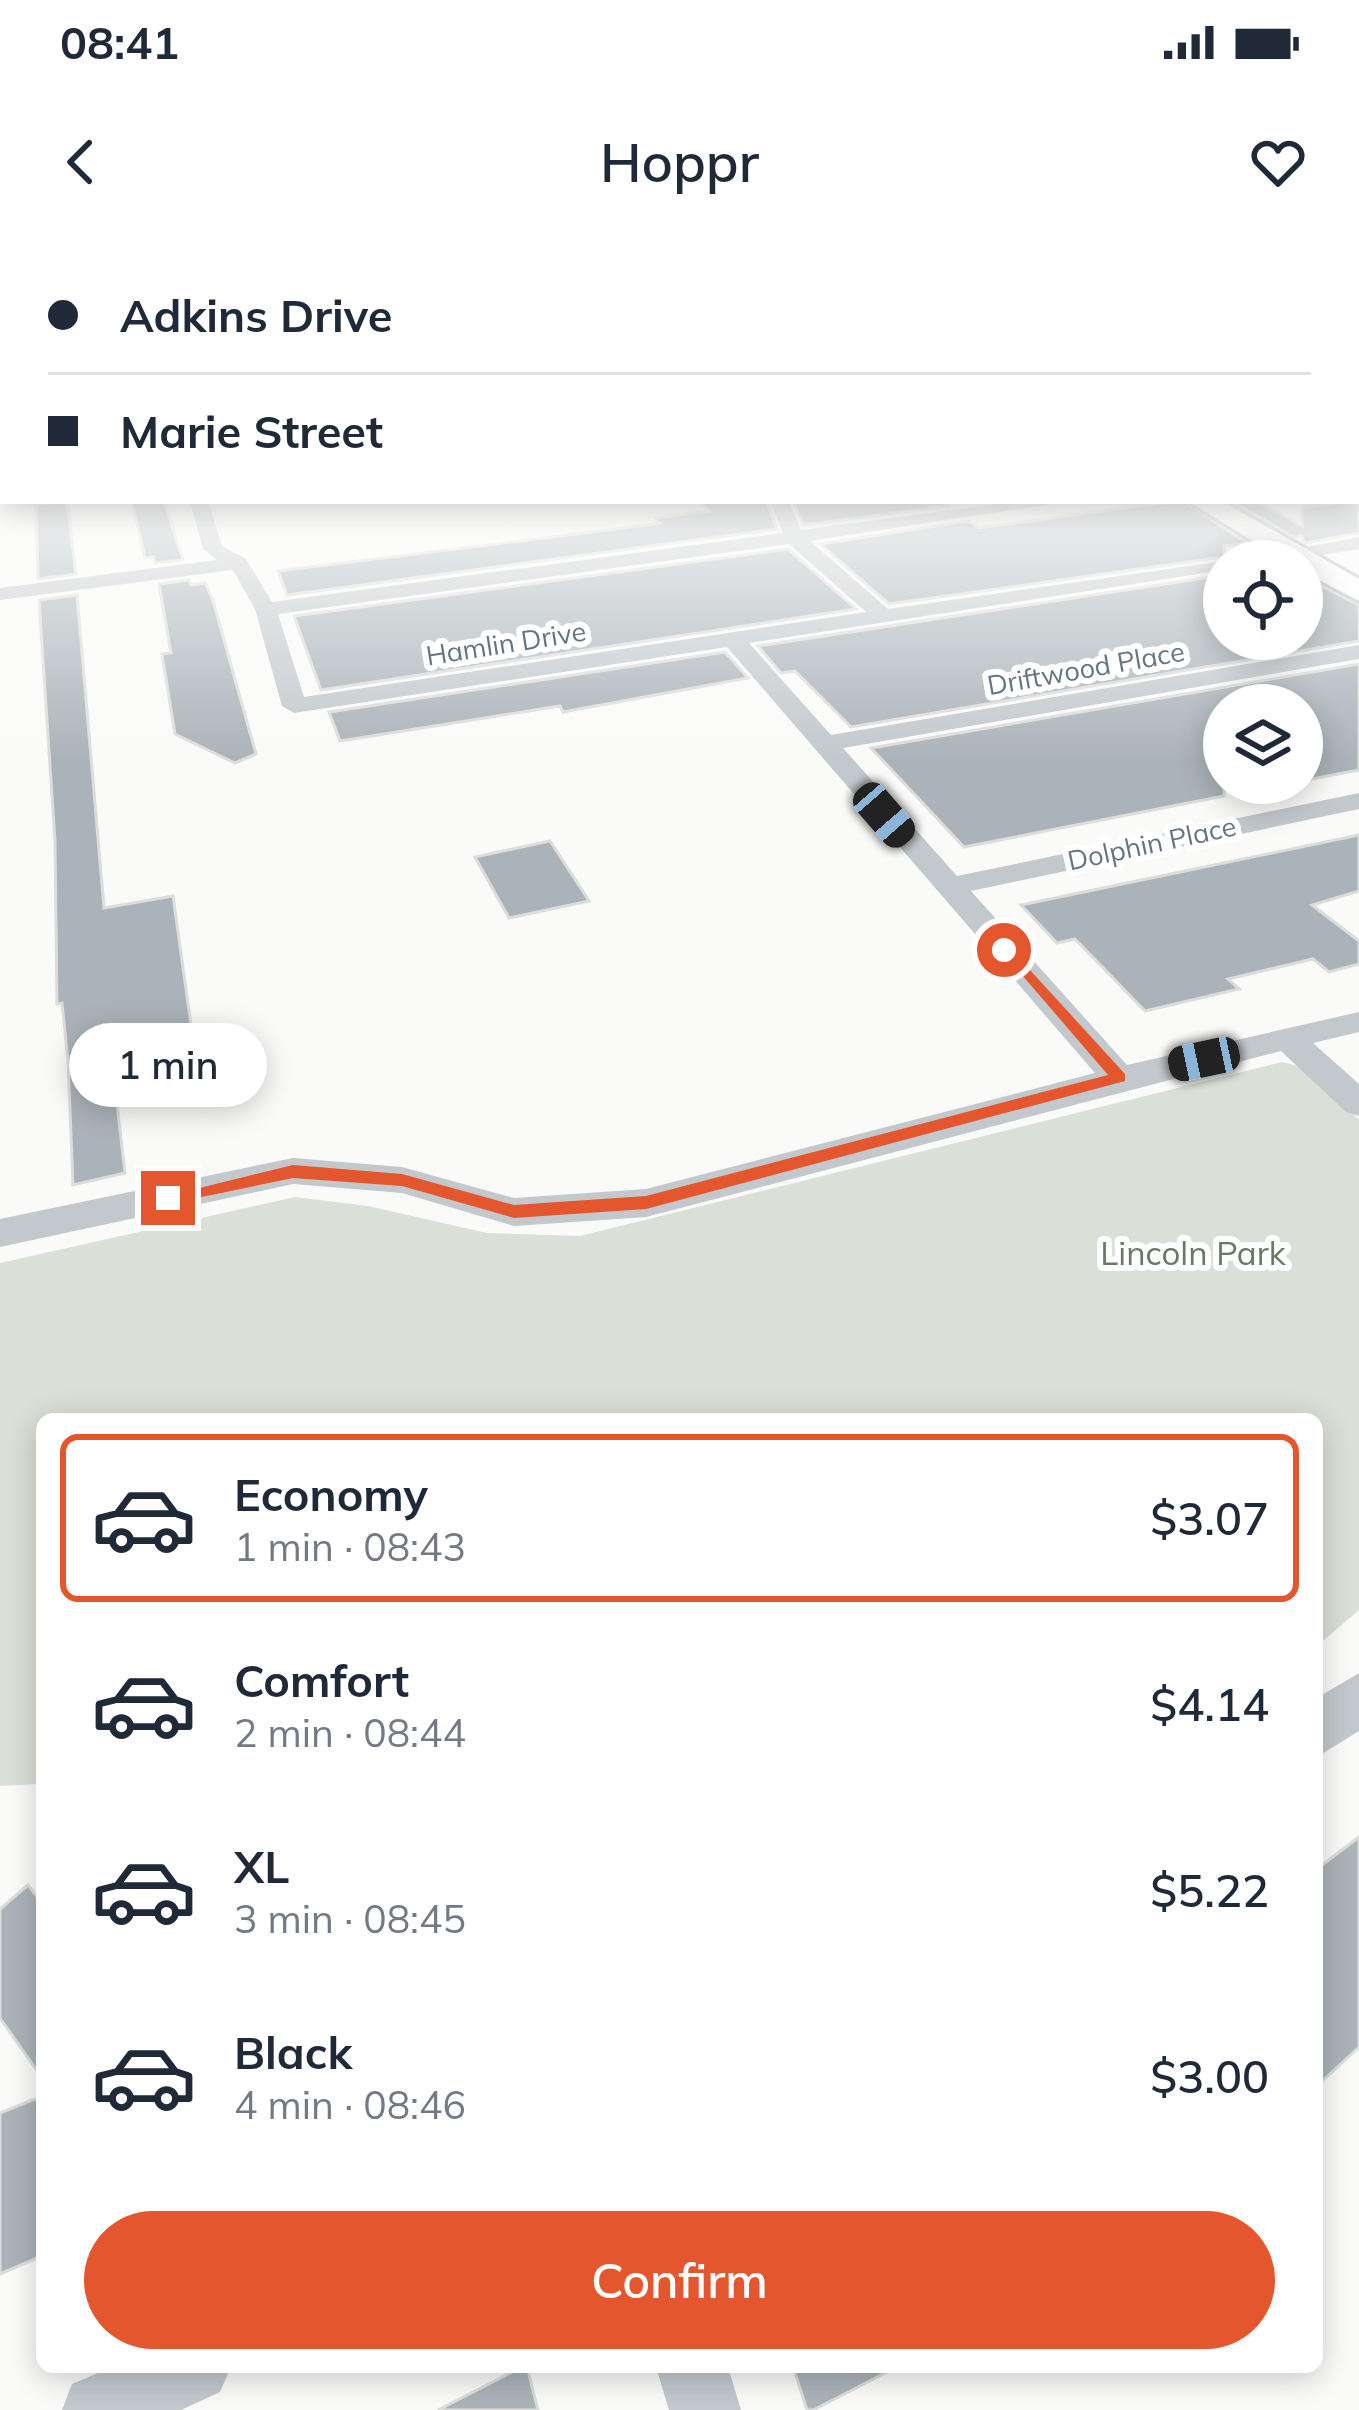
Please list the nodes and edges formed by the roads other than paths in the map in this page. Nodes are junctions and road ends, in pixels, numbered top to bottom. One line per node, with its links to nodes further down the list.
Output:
1 (230, 558): 4 (street)
2 (649, 558): 9 (street)
3 (817, 558): 10 (street)
4 (239, 563): 8 (street); 9 (street)
5 (1203, 567): 10 (street, Hamlin Drive)
6 (1323, 572): 7 (main road)
7 (1359, 592)
8 (0, 594)
9 (266, 609): 11 (street, Hamlin Drive)
10 (885, 617): 11 (street, Hamlin Drive)
11 (734, 640): 13 (street)
12 (1359, 652): 13 (street, Driftwood Place)
13 (822, 745): 15 (street)
14 (1359, 801): 15 (street, Dolphin Place)
15 (946, 886): 18 (street)
16 (1359, 1022): 17 (street)
17 (1290, 1041): 18 (street); 19 (street)
18 (1119, 1078): 20 (street)
19 (1359, 1104)
20 (0, 1233)
21 (1359, 1698): 22 (street)
22 (1323, 1726)
23 (181, 2373): 25 (street)
24 (694, 2373): 26 (street)
25 (98, 2410)
26 (705, 2410)

